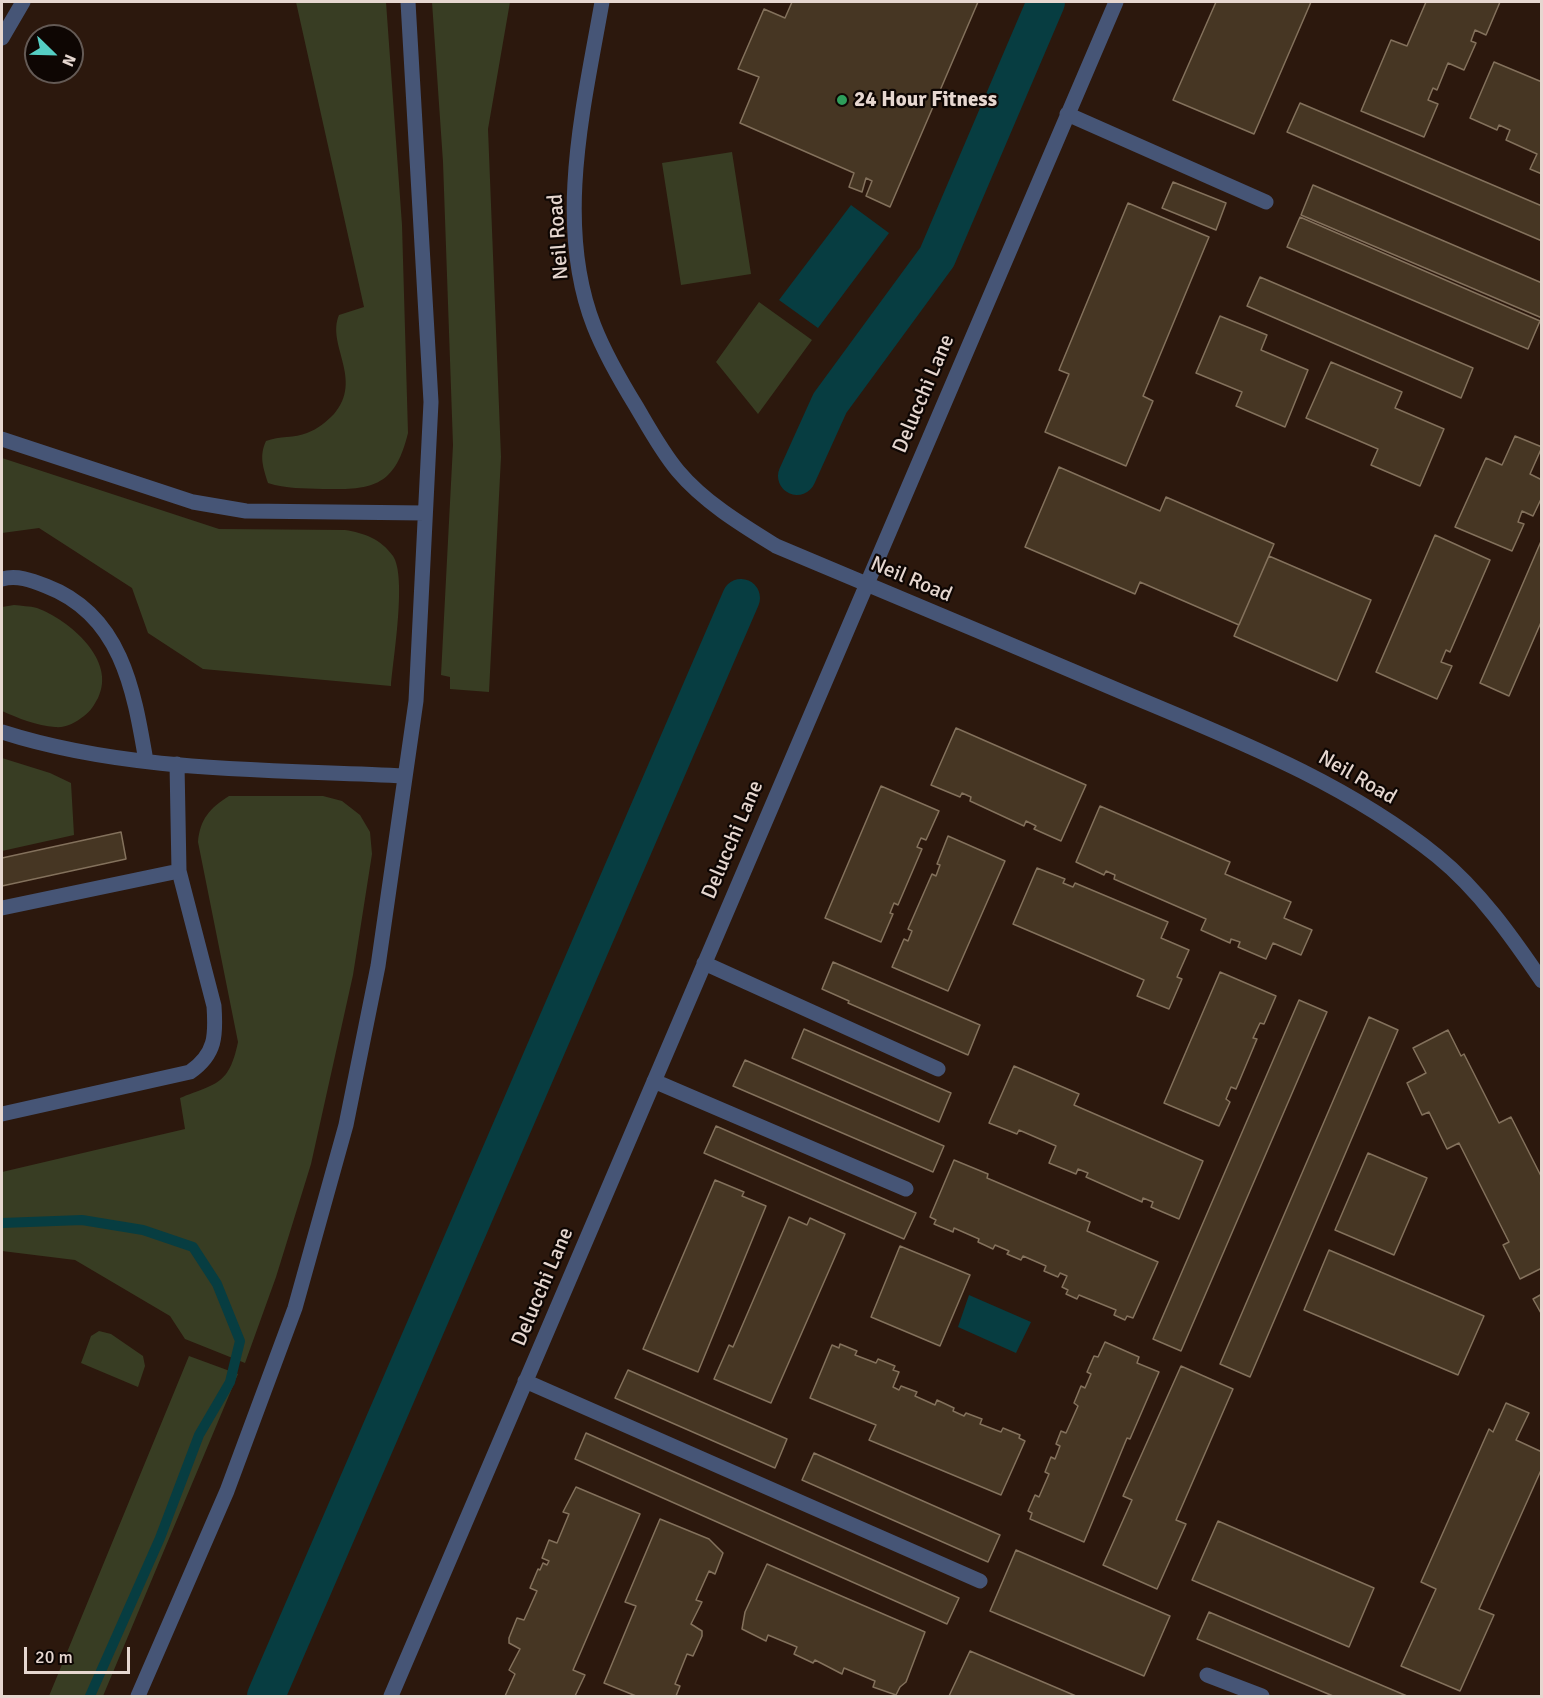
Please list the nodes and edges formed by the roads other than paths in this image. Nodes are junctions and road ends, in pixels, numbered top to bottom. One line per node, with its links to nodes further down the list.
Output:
1 (23, 2): 5 (street)
2 (408, 2): 9 (street)
3 (602, 2): 11 (street, Neil Road)
4 (1116, 2): 6 (street, Delucchi Lane)
5 (2, 38)
6 (1067, 114): 7 (street); 11 (street, Delucchi Lane)
7 (1266, 202)
8 (2, 439): 9 (street)
9 (425, 513): 15 (street)
10 (2, 579): 13 (street)
11 (865, 584): 18 (street, Delucchi Lane); 19 (street, Neil Road)
12 (2, 732): 13 (street)
13 (146, 761): 14 (street)
14 (177, 764): 15 (street); 16 (street)
15 (405, 776): 27 (street)
16 (179, 871): 17 (street); 22 (street)
17 (2, 908)
18 (704, 963): 20 (street); 21 (street, Delucchi Lane)
19 (1542, 981)
20 (938, 1069)
21 (654, 1081): 23 (street); 24 (street, Delucchi Lane)
22 (2, 1114)
23 (906, 1189)
24 (525, 1381): 25 (street); 28 (street, Delucchi Lane)
25 (980, 1581)
26 (1207, 1675): 29 (street)
27 (138, 1696)
28 (391, 1696)
29 (1262, 1696)

